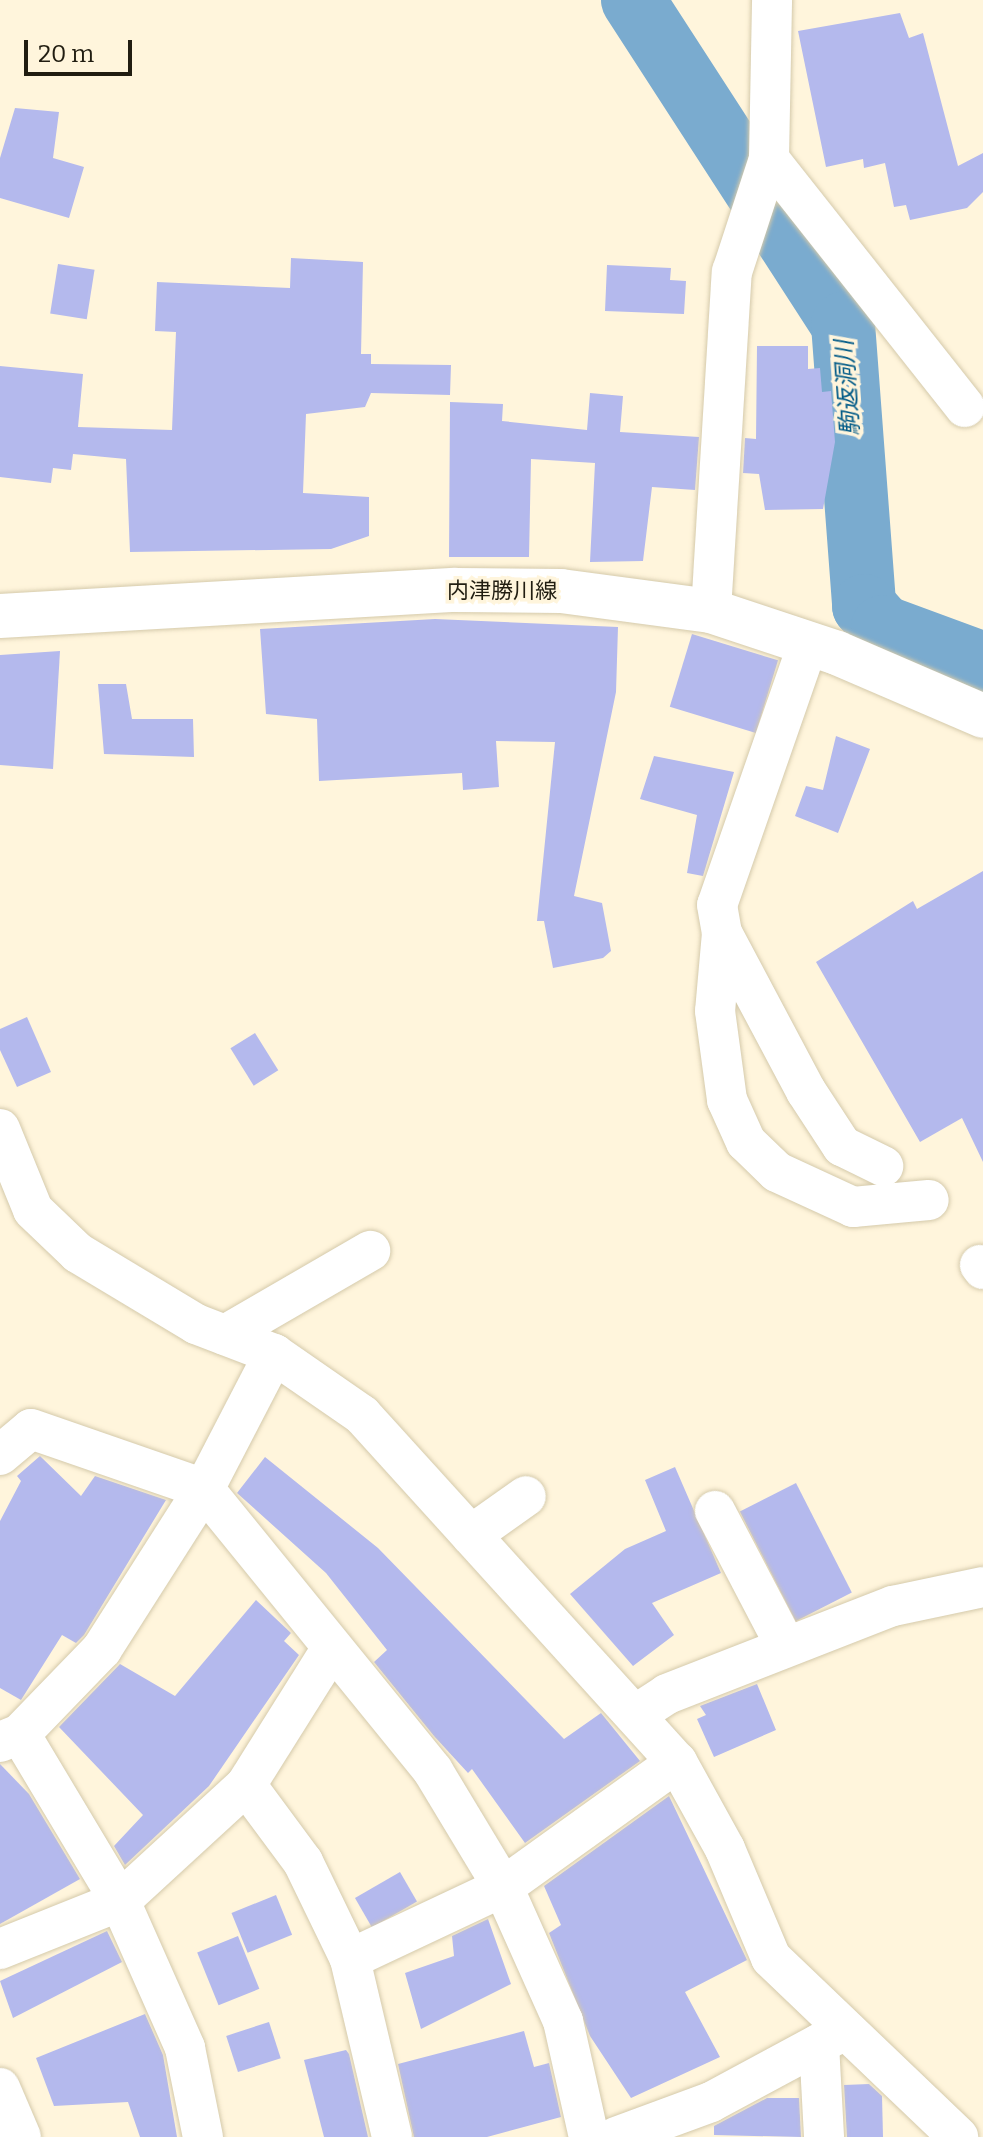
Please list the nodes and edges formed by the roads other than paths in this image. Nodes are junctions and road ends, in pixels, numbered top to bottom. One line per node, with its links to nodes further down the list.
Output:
1 (772, 0): 2 (street)
2 (769, 159): 3 (street); 4 (street)
3 (965, 407)
4 (711, 611): 5 (main road, 内津勝川線); 6 (main road, 内津勝川線)
5 (0, 616)
6 (808, 644): 7 (main road, 内津勝川線); 8 (street)
7 (983, 716)
8 (722, 933): 10 (street); 11 (street)
9 (0, 1129): 13 (street)
10 (883, 1166)
11 (929, 1200)
12 (370, 1251): 13 (street)
13 (225, 1335): 14 (street)
14 (274, 1354): 16 (street); 19 (street)
15 (0, 1455): 16 (street)
16 (204, 1489): 22 (street); 24 (street)
17 (526, 1496): 19 (street)
18 (715, 1511): 21 (street)
19 (471, 1535): 23 (street)
20 (983, 1587): 21 (street)
21 (786, 1647): 23 (street)
22 (332, 1648): 26 (street); 27 (street)
23 (635, 1715): 25 (street)
24 (10, 1738): 28 (street)
25 (677, 1762): 27 (street); 31 (street)
26 (246, 1785): 28 (street); 30 (street)
27 (503, 1887): 30 (street); 36 (street)
28 (120, 1901): 29 (street); 34 (street)
29 (0, 1949)
30 (350, 1959): 35 (street)
31 (830, 2038): 37 (street); 38 (street); 39 (street)
32 (0, 2088): 33 (street)
33 (21, 2137)
34 (203, 2137)
35 (392, 2137)
36 (589, 2137)
37 (616, 2137)
38 (824, 2137)
39 (958, 2137)

